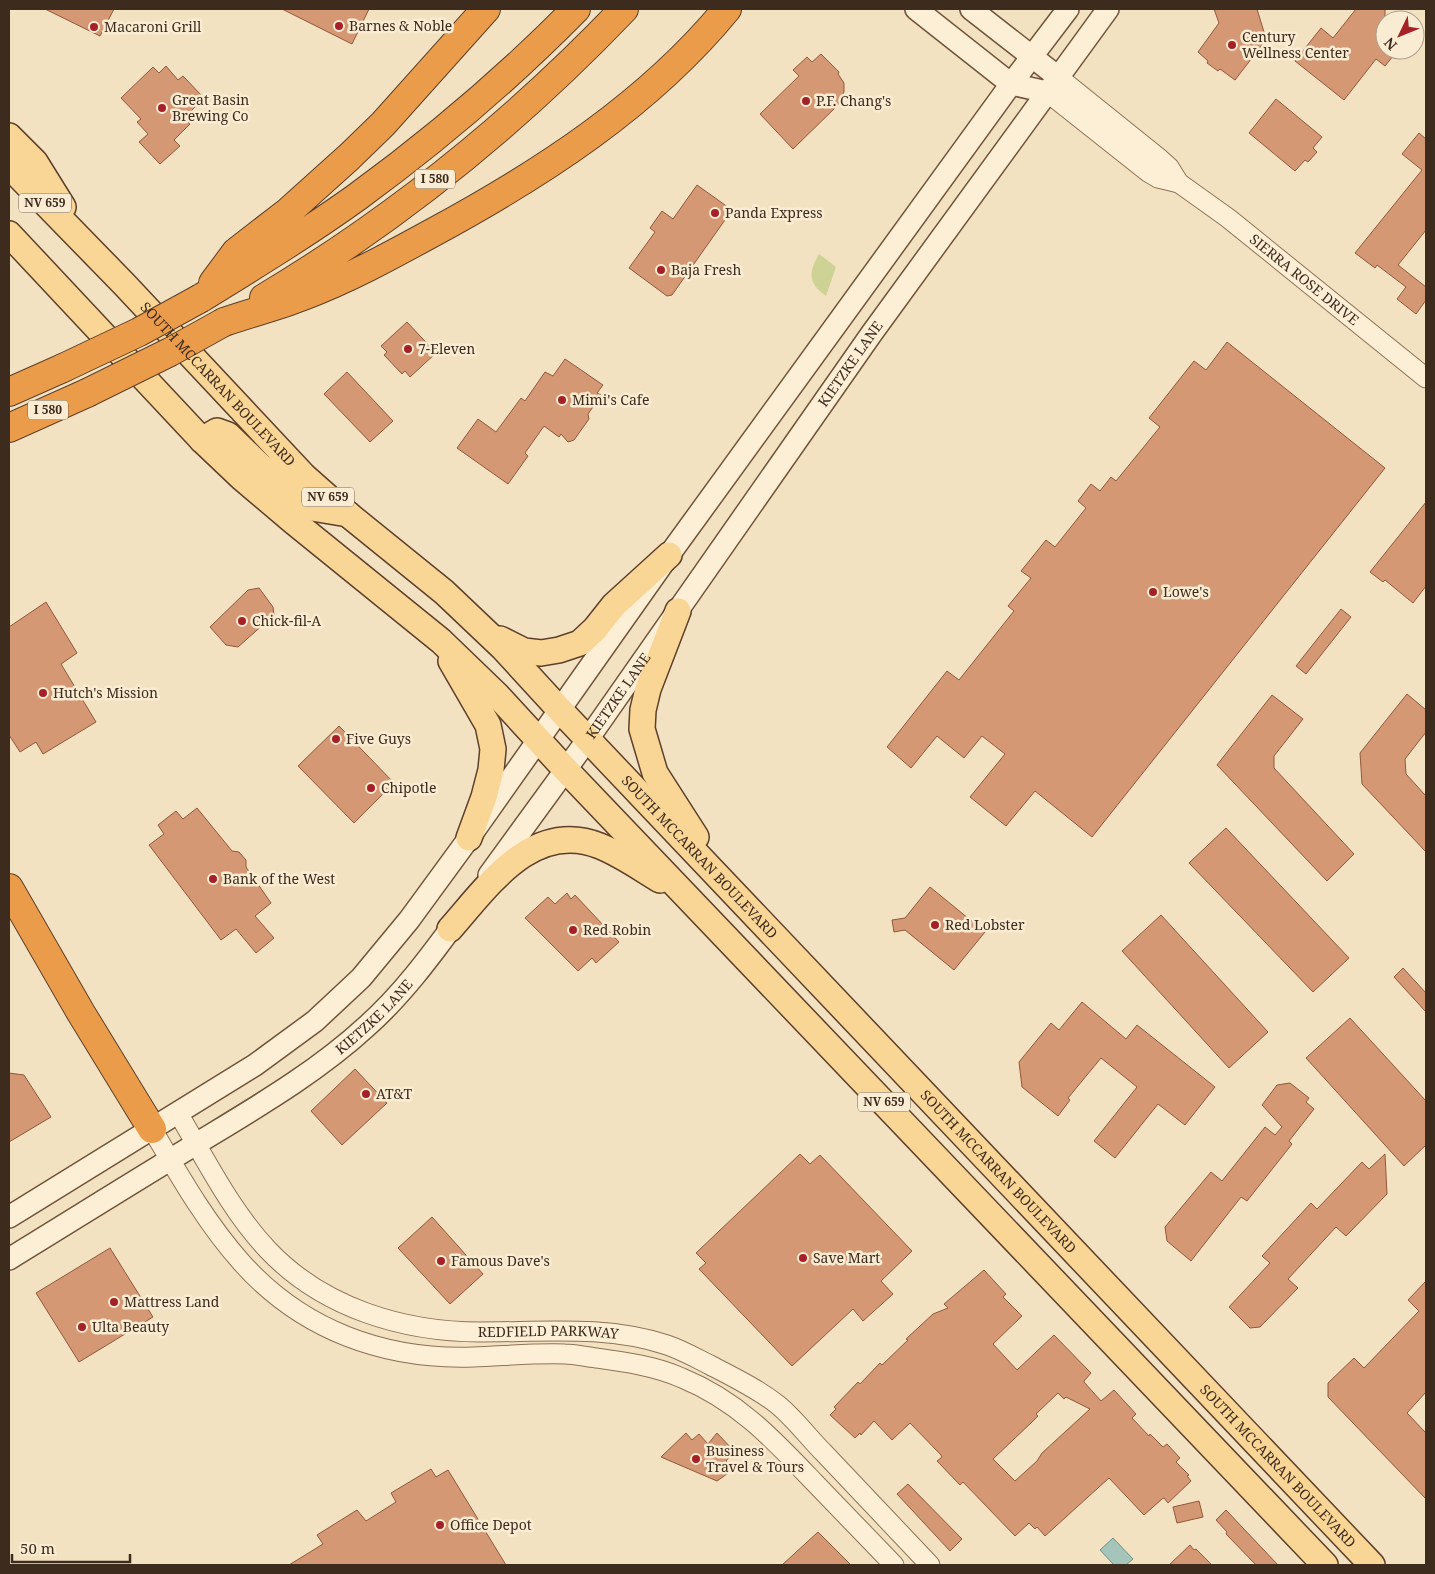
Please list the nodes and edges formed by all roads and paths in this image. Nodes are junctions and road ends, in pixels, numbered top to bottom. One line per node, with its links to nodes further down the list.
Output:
1 (486, 9): 18 (highway)
2 (576, 9): 18 (highway, I 580)
3 (624, 9): 19 (highway, I 580)
4 (728, 9): 19 (highway)
5 (916, 9): 10 (main road)
6 (971, 9): 9 (main road)
7 (1068, 9): 9 (main road)
8 (1108, 9): 11 (main road, KIETZKE LANE)
9 (1032, 56): 10 (main road); 11 (main road)
10 (1011, 84): 11 (main road); 25 (main road)
11 (1052, 85): 20 (street, SIERRA ROSE DRIVE); 26 (main road, KIETZKE LANE)
12 (9, 136): 15 (main road)
13 (9, 166): 15 (main road, SOUTH MCCARRAN BOULEVARD / NV 659)
14 (9, 234): 17 (main road, NV 659)
15 (81, 240): 24 (main road, SOUTH MCCARRAN BOULEVARD / NV 659)
16 (9, 248): 17 (main road)
17 (60, 289): 23 (main road, NV 659)
18 (200, 298): 21 (highway, I 580, bridge)
19 (224, 322): 22 (highway, I 580, bridge)
20 (1426, 378)
21 (9, 392)
22 (9, 428)
23 (202, 440): 24 (main road); 28 (main road, NV 659)
24 (348, 514): 27 (main road, SOUTH MCCARRAN BOULEVARD / NV 659)
25 (669, 555): 27 (main road); 29 (main road)
26 (678, 611): 30 (main road, KIETZKE LANE); 36 (main road)
27 (488, 633): 29 (main road, SOUTH MCCARRAN BOULEVARD / NV 659)
28 (441, 641): 31 (main road, NV 659); 33 (main road)
29 (559, 709): 30 (main road, SOUTH MCCARRAN BOULEVARD / NV 659); 31 (main road)
30 (588, 739): 32 (main road, KIETZKE LANE); 36 (main road, SOUTH MCCARRAN BOULEVARD / NV 659)
31 (539, 741): 32 (main road, NV 659); 33 (main road)
32 (566, 770): 35 (main road, NV 659); 37 (main road, KIETZKE LANE)
33 (469, 838): 39 (main road)
34 (9, 888): 40 (highway)
35 (688, 896): 37 (main road); 38 (main road, NV 659)
36 (750, 909): 44 (main road, SOUTH MCCARRAN BOULEVARD / NV 659)
37 (450, 929): 41 (main road, KIETZKE LANE)
38 (860, 1077): 44 (main road); 46 (main road, NV 659)
39 (178, 1113): 40 (main road); 41 (street, REDFIELD PARKWAY)
40 (152, 1129): 42 (street, REDFIELD PARKWAY); 43 (main road)
41 (196, 1144): 42 (main road, KIETZKE LANE); 49 (street, REDFIELD PARKWAY)
42 (170, 1160): 45 (main road, KIETZKE LANE); 48 (street, REDFIELD PARKWAY)
43 (9, 1217)
44 (1060, 1238): 47 (main road, SOUTH MCCARRAN BOULEVARD / NV 659)
45 (9, 1259)
46 (1062, 1290): 47 (main road); 50 (main road, NV 659)
47 (1224, 1410): 51 (main road, SOUTH MCCARRAN BOULEVARD / NV 659)
48 (894, 1565)
49 (930, 1565)
50 (1325, 1565)
51 (1372, 1565)

